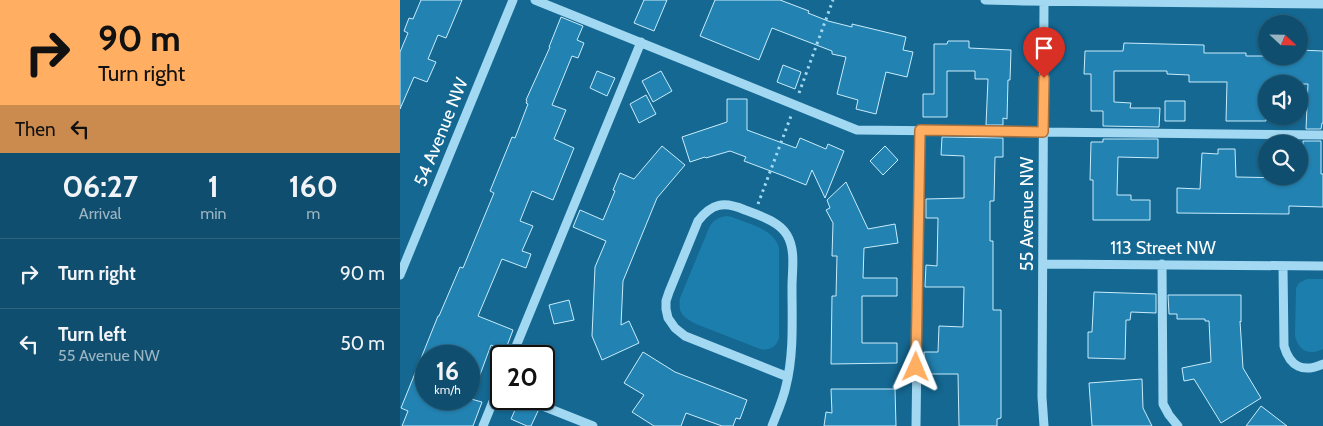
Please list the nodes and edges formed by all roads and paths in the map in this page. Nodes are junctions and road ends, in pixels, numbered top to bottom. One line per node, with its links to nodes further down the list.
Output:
1 (513, 0): 14 (street, 54 Avenue NW)
2 (535, 0): 6 (street)
3 (985, 0): 4 (street)
4 (1044, 2): 5 (street); 8 (street, 55 Avenue NW)
5 (1323, 4)
6 (641, 42): 7 (street); 15 (street)
7 (920, 130): 8 (street); 23 (street)
8 (1043, 132): 9 (street); 10 (street, 55 Avenue NW)
9 (1323, 135)
10 (1043, 264): 11 (street, 113 Street NW); 24 (street, 55 Avenue NW)
11 (1162, 264): 12 (street, 113 Street NW); 25 (street)
12 (1283, 266): 13 (street, 113 Street NW); 16 (street)
13 (1323, 266)
14 (400, 275)
15 (517, 345)
16 (1323, 364)
17 (788, 377): 17 (street); 22 (street)
18 (490, 410): 20 (street)
19 (553, 410): 21 (street)
20 (483, 426)
21 (593, 426)
22 (772, 426)
23 (916, 426)
24 (1044, 426)
25 (1178, 426)

